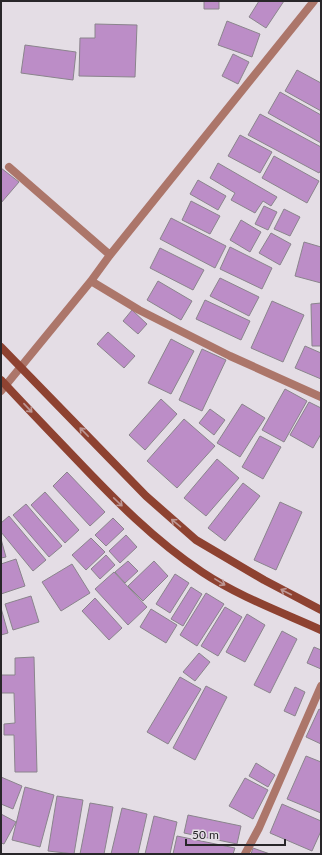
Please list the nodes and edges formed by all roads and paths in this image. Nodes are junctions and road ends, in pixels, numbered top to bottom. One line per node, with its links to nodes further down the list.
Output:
1 (314, 1): 3 (street)
2 (9, 167): 3 (street)
3 (110, 255): 4 (street)
4 (91, 281): 6 (street); 8 (street)
5 (1, 347): 6 (main road)
6 (20, 367): 7 (street); 9 (main road, one-way to 6)
7 (3, 385): 10 (main road, one-way to 10)
8 (321, 397)
9 (321, 610)
10 (321, 630)
11 (321, 686): 12 (street)
12 (245, 854)

